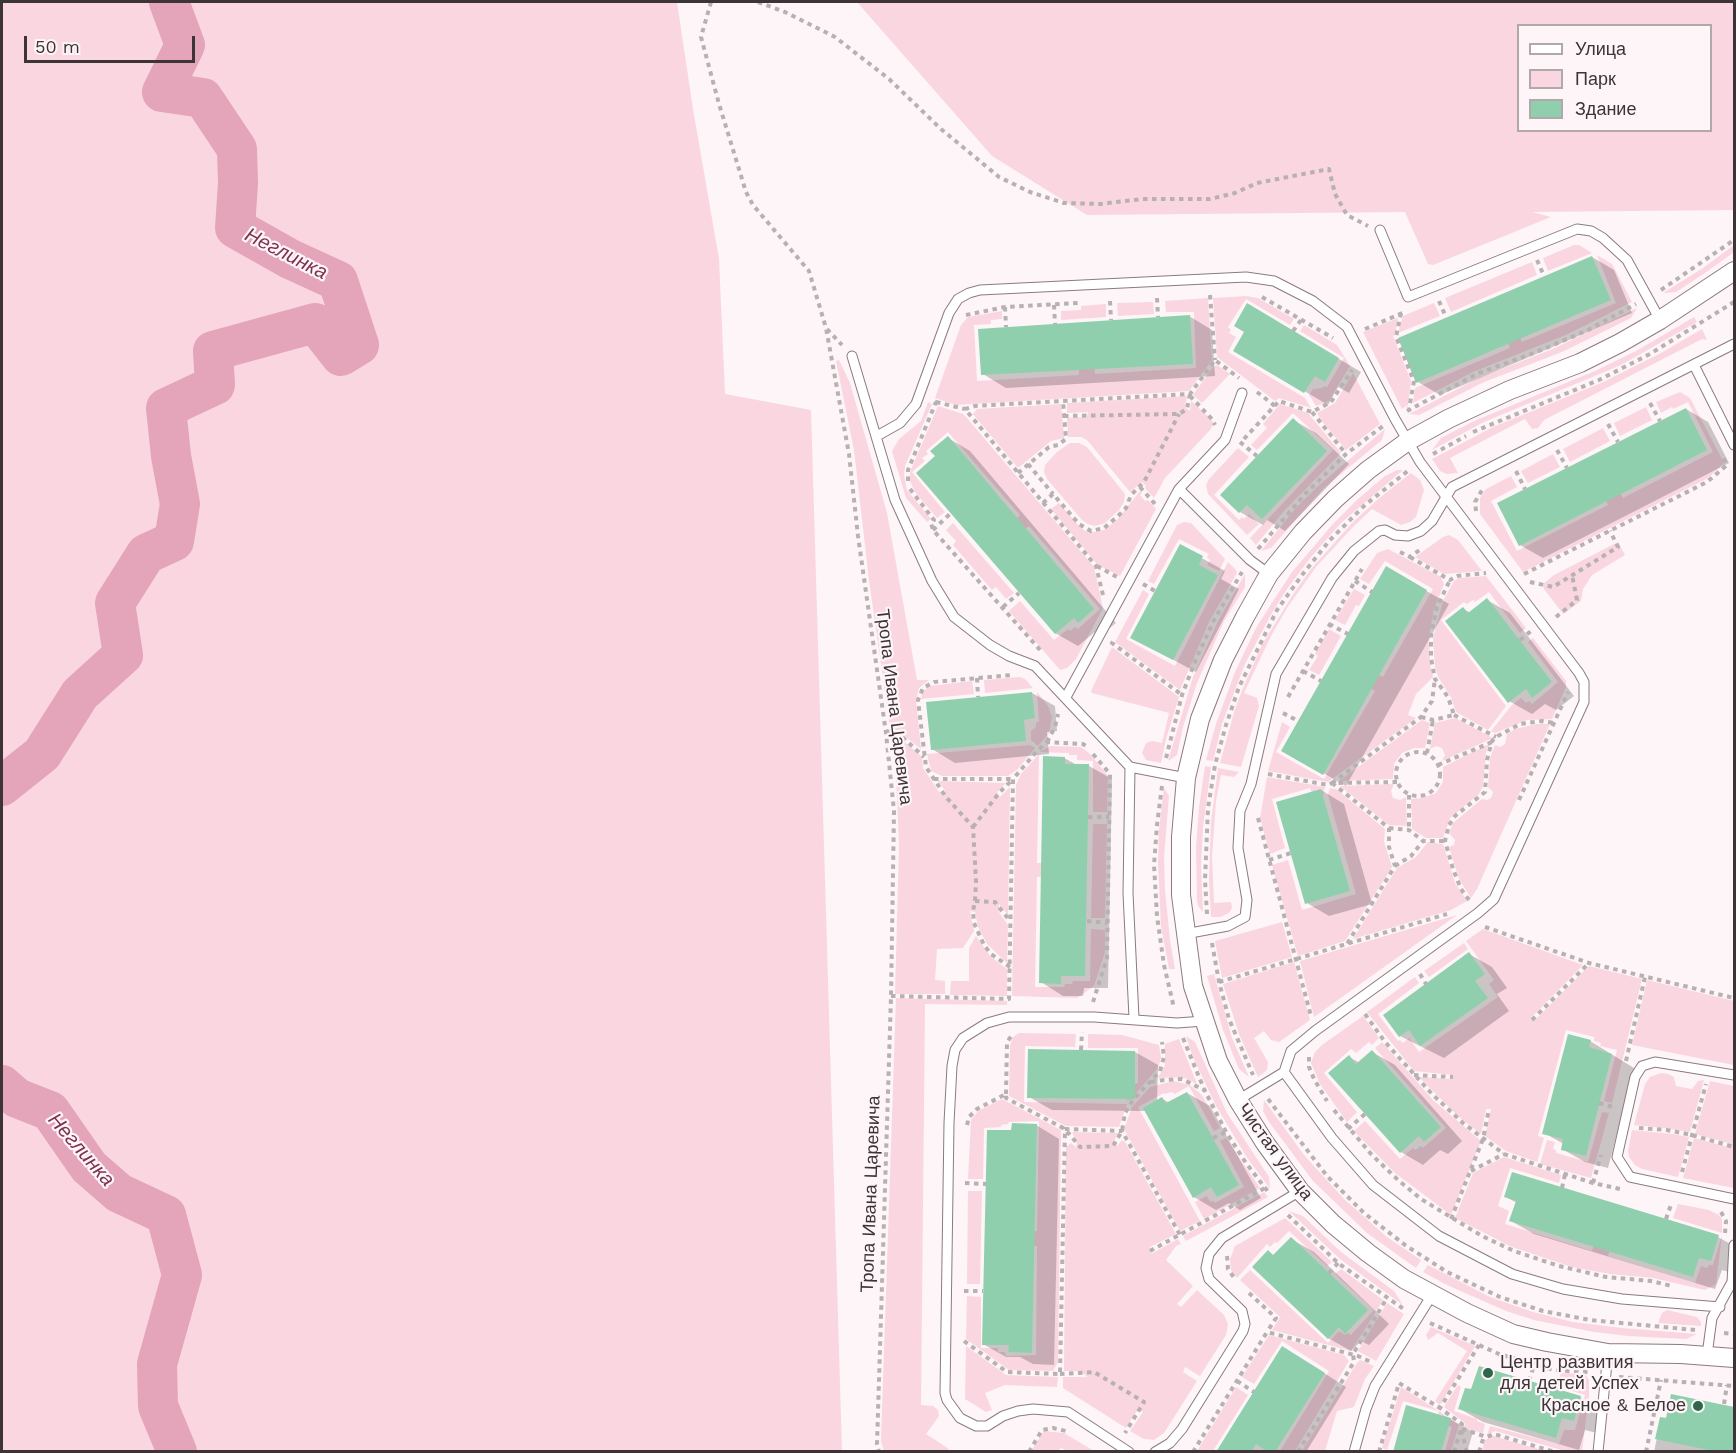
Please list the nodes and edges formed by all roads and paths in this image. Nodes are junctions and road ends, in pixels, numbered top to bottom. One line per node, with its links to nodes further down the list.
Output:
1 (711, 2): 30 (path, Тропа Ивана Царевича)
2 (758, 2): 3 (path)
3 (1380, 230): 11 (lane)
4 (1734, 240): 11 (path)
5 (1545, 254): 7 (path)
6 (1734, 271): 26 (street, Чистая улица)
7 (1544, 276)
8 (1255, 294): 25 (path)
9 (1200, 296): 36 (path)
10 (1167, 297): 22 (path)
11 (1648, 298): 26 (lane); 48 (path)
12 (1122, 300): 13 (path)
13 (1110, 301): 14 (path); 24 (path)
14 (1099, 302)
15 (1429, 302): 23 (path)
16 (1734, 302): 66 (path)
17 (1088, 303): 18 (path)
18 (1054, 305): 19 (path); 28 (path)
19 (1005, 308): 27 (path); 29 (path)
20 (1410, 310): 21 (path)
21 (1401, 313): 32 (path); 48 (path)
22 (1158, 317)
23 (1446, 317)
24 (1111, 320)
25 (1301, 320): 31 (path); 33 (path)
26 (1660, 320): 57 (street, Чистая улица)
27 (959, 321)
28 (1055, 324)
29 (1006, 327)
30 (826, 328): 35 (path); 133 (path, Тропа Ивана Царевича)
31 (1293, 331)
32 (1352, 334): 52 (lane); 56 (lane)
33 (1337, 341)
34 (1734, 344): 37 (lane)
35 (852, 356): 56 (lane)
36 (1215, 360): 39 (path); 41 (path)
37 (1694, 365): 60 (lane); 79 (lane)
38 (1358, 376): 49 (path)
39 (1241, 380)
40 (1246, 389): 45 (path); 75 (lane)
41 (1190, 395): 43 (path); 50 (path); 55 (path)
42 (1658, 398): 44 (path)
43 (1063, 400): 47 (path); 51 (path)
44 (1650, 402): 46 (path); 53 (path)
45 (1275, 406): 49 (path); 58 (path)
46 (1640, 407)
47 (965, 409): 71 (path); 83 (path)
48 (1409, 410): 52 (path)
49 (1312, 412): 63 (path)
50 (1179, 414): 51 (path); 74 (path)
51 (1064, 416): 67 (path)
52 (1395, 419): 57 (lane); 63 (path)
53 (1659, 421)
54 (1598, 429): 59 (path)
55 (1213, 431)
56 (877, 436): 123 (lane)
57 (1408, 441): 66 (lane); 95 (street, Чистая улица)
58 (1240, 442): 62 (path); 65 (path)
59 (1617, 442)
60 (1734, 445)
61 (1718, 446): 84 (path)
62 (1233, 449)
63 (1346, 454): 88 (path)
64 (1547, 455): 69 (path)
65 (1257, 456)
66 (1420, 462): 79 (lane); 172 (path)
67 (1028, 464): 71 (path); 77 (path)
68 (1526, 466): 70 (path)
69 (1567, 468)
70 (1516, 471): 72 (path); 76 (path)
71 (1018, 473): 80 (path)
72 (1506, 476)
73 (1487, 486): 82 (path)
74 (1140, 487): 77 (path); 78 (path)
75 (1179, 489): 88 (lane); 107 (lane)
76 (1525, 489)
77 (1053, 494): 80 (path)
78 (1159, 496)
79 (1446, 496): 168 (lane); 172 (lane)
80 (1043, 503): 107 (path)
81 (951, 513): 83 (path)
82 (1480, 520)
83 (933, 530): 105 (path)
84 (1610, 531): 96 (path); 97 (path)
85 (1425, 546): 87 (path)
86 (1391, 547): 87 (path)
87 (1410, 557): 98 (path)
88 (1250, 560): 94 (path); 95 (lane)
89 (1365, 563): 99 (path)
90 (1479, 564): 92 (path)
91 (1238, 568): 94 (path)
92 (1486, 573): 98 (path); 100 (path)
93 (1148, 574): 102 (path)
94 (1241, 574): 121 (path)
95 (1269, 574): 145 (street, Чистая улица)
96 (1522, 575)
97 (1572, 575): 101 (path); 106 (path)
98 (1450, 580): 118 (path)
99 (1355, 581): 103 (path); 109 (path)
100 (1493, 581)
101 (1526, 581)
102 (1155, 591)
103 (1372, 592)
104 (1019, 593): 105 (path)
105 (1003, 607): 114 (path)
106 (1555, 618)
107 (1109, 621): 121 (path); 123 (lane)
108 (1524, 623): 110 (path)
109 (1329, 624): 111 (path); 115 (path)
110 (1531, 631): 112 (path); 113 (path)
111 (1348, 634)
112 (1520, 640)
113 (1538, 640)
114 (1041, 651)
115 (1303, 671): 119 (path); 124 (path)
116 (1020, 675): 117 (path)
117 (977, 678): 122 (path); 140 (path)
118 (1436, 679): 127 (path); 128 (path)
119 (1321, 681)
120 (1569, 684): 132 (path)
121 (1182, 695): 143 (path)
122 (978, 697)
123 (1066, 697): 126 (path); 142 (lane)
124 (1286, 700)
125 (1284, 706): 131 (path)
126 (1058, 712): 129 (path); 137 (path)
127 (1454, 715): 130 (path); 135 (path)
128 (1421, 717): 130 (path); 149 (path)
129 (1064, 720)
130 (1433, 720): 139 (path)
131 (1298, 721)
132 (1554, 723): 135 (path); 152 (path)
133 (886, 731): 140 (path); 181 (path, Тропа Ивана Царевича)
134 (1077, 736): 138 (path)
135 (1496, 737): 136 (path)
136 (1492, 741): 141 (path); 159 (path)
137 (1047, 742): 138 (path); 147 (path)
138 (1083, 744): 154 (path)
139 (1427, 753): 141 (path); 148 (path)
140 (925, 757): 146 (path)
141 (1438, 765): 150 (path)
142 (1130, 767): 143 (lane); 185 (lane)
143 (1164, 773): 145 (lane); 188 (path)
144 (1264, 773): 149 (path)
145 (1186, 778): 173 (street, Чистая улица)
146 (934, 779): 147 (path); 155 (path)
147 (1012, 779): 155 (path); 169 (path)
148 (1397, 782): 149 (path); 150 (path)
149 (1332, 783): 156 (path)
150 (1409, 795): 157 (path)
151 (1259, 808): 161 (path)
152 (1516, 808)
153 (1088, 817): 154 (path)
154 (1109, 817): 171 (path)
155 (973, 827): 164 (path)
156 (1389, 828): 157 (path); 162 (path)
157 (1409, 830): 158 (path)
158 (1423, 841): 159 (path); 162 (path)
159 (1445, 841): 165 (path)
160 (1291, 853): 161 (path)
161 (1268, 860): 175 (path)
162 (1395, 866): 174 (path)
163 (1474, 898): 165 (path)
164 (975, 901): 169 (path); 178 (path)
165 (1471, 902): 166 (path)
166 (1463, 907)
167 (1456, 912): 174 (path)
168 (1478, 913): 176 (path); 190 (lane)
169 (1010, 921): 178 (path)
170 (1087, 921): 171 (path)
171 (1107, 923): 183 (path)
172 (1209, 929): 173 (lane); 179 (path)
173 (1185, 934): 187 (street, Чистая улица)
174 (1347, 944): 175 (path)
175 (1295, 960): 179 (path); 190 (path)
176 (1589, 963): 182 (path); 186 (path)
177 (1427, 965): 180 (path)
178 (1010, 968): 181 (path)
179 (1219, 982): 204 (path)
180 (1426, 984)
181 (891, 996): 277 (path, Тропа Ивана Царевича)
182 (1734, 998)
183 (1093, 1000)
184 (1363, 1011): 200 (path)
185 (1134, 1018): 188 (lane); 276 (lane)
186 (1532, 1020)
187 (1204, 1021): 188 (lane); 207 (street, Чистая улица)
188 (1177, 1023): 194 (path)
189 (1020, 1030): 206 (path)
190 (1315, 1030): 199 (lane); 215 (path)
191 (1071, 1031): 192 (path)
192 (1082, 1032): 193 (path); 197 (path)
193 (1092, 1032)
194 (1182, 1035): 196 (path); 205 (path)
195 (1153, 1039): 196 (path)
196 (1162, 1042): 203 (path)
197 (1081, 1050)
198 (1709, 1071): 201 (lane); 212 (lane); 218 (path)
199 (1284, 1072): 204 (lane); 251 (lane)
200 (1413, 1075): 202 (path); 220 (path)
201 (1734, 1075)
202 (1453, 1077)
203 (1151, 1083): 205 (path); 216 (path)
204 (1260, 1088): 207 (lane); 254 (path)
205 (1204, 1091): 217 (path)
206 (1006, 1094): 213 (path); 214 (path)
207 (1238, 1100): 230 (street, Чистая улица)
208 (1599, 1103): 209 (path)
209 (1614, 1107)
210 (1489, 1109): 220 (path)
211 (1365, 1114): 215 (path)
212 (1624, 1126): 218 (path); 229 (lane)
213 (966, 1128)
214 (1065, 1129): 216 (path); 216 (path); 263 (path)
215 (1348, 1129): 237 (path)
216 (1122, 1131): 239 (path)
217 (1226, 1132): 219 (path); 227 (path)
218 (1692, 1135): 221 (path); 229 (path)
219 (1213, 1138)
220 (1483, 1139): 222 (path); 223 (path)
221 (1734, 1147)
222 (1504, 1154): 223 (path); 225 (path)
223 (1471, 1171): 237 (path)
224 (966, 1172): 226 (path)
225 (1566, 1174): 228 (path); 231 (path)
226 (986, 1184)
227 (1266, 1188): 235 (path); 239 (path)
228 (1562, 1188)
229 (1676, 1188): 233 (lane); 234 (path)
230 (1300, 1191): 235 (lane); 248 (street, Чистая улица)
231 (1627, 1191)
232 (1661, 1198): 234 (path)
233 (1734, 1199)
234 (1672, 1200): 238 (path)
235 (1278, 1204): 244 (path); 280 (lane)
236 (1718, 1211): 240 (path)
237 (1451, 1219): 246 (path)
238 (1666, 1219)
239 (1179, 1235): 242 (path)
240 (1725, 1237)
241 (1734, 1245): 251 (lane)
242 (1150, 1251)
243 (1228, 1253): 255 (path)
244 (1338, 1263): 245 (path); 249 (path)
245 (1329, 1273)
246 (1677, 1287)
247 (983, 1291): 250 (path)
248 (1432, 1295): 252 (lane); 258 (street, Чистая улица)
249 (1387, 1298): 252 (path); 259 (path)
250 (964, 1301)
251 (1720, 1307): 254 (lane)
252 (1418, 1316): 257 (path); 283 (lane)
253 (964, 1331): 263 (path)
254 (1709, 1331): 256 (path); 260 (lane)
255 (1267, 1332): 259 (path); 266 (path)
256 (1734, 1334)
257 (1479, 1345): 262 (path); 272 (path)
258 (1608, 1353): 260 (street, Чистая улица); 264 (lane)
259 (1353, 1354): 282 (path)
260 (1707, 1355): 261 (street, Чистая улица)
261 (1734, 1358)
262 (1534, 1365): 264 (path); 267 (path)
263 (1060, 1374): 276 (path)
264 (1607, 1377): 265 (path); 289 (lane)
265 (1660, 1380): 268 (path); 290 (path)
266 (1237, 1381): 270 (path); 281 (path)
267 (1529, 1381)
268 (1727, 1385): 269 (path); 271 (path)
269 (1734, 1386)
270 (1254, 1392)
271 (1724, 1404)
272 (1440, 1408): 273 (path); 284 (path)
273 (1461, 1429): 275 (path); 285 (path); 286 (path)
274 (1073, 1436): 278 (path)
275 (1484, 1436): 287 (path); 288 (path)
276 (1118, 1444): 279 (lane)
277 (879, 1452)
278 (1029, 1452)
279 (1129, 1452)
280 (1155, 1452)
281 (1193, 1452)
282 (1298, 1452)
283 (1354, 1452)
284 (1379, 1452)
285 (1454, 1452)
286 (1467, 1452)
287 (1479, 1452)
288 (1555, 1452)
289 (1598, 1452)
290 (1646, 1452)

